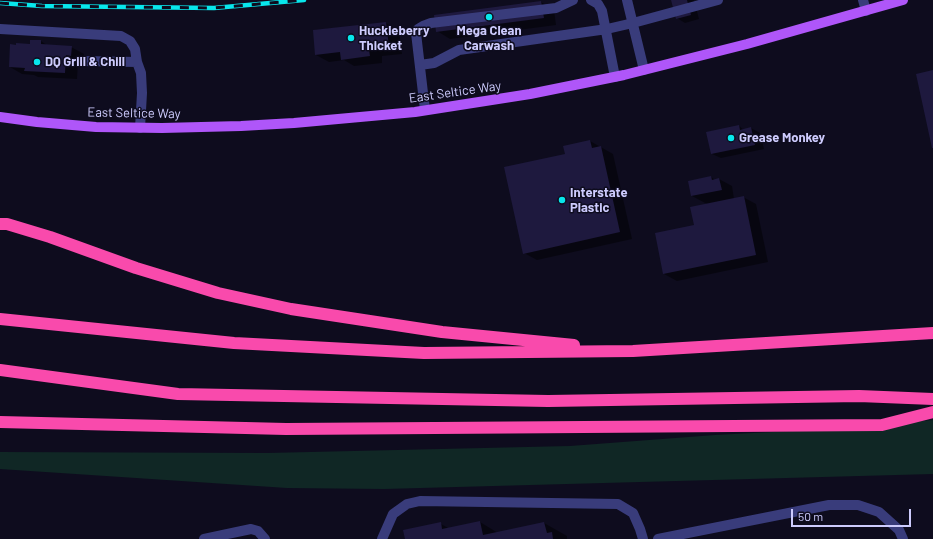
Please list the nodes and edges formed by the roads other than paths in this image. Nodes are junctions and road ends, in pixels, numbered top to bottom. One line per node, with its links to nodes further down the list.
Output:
1 (573, 0): 13 (street)
2 (592, 0): 10 (street)
3 (627, 0): 8 (street)
4 (718, 0): 8 (street)
5 (863, 0): 7 (street)
6 (903, 0): 7 (main road, East Seltice Way)
7 (866, 11): 14 (main road, East Seltice Way)
8 (633, 23): 10 (street); 14 (street)
9 (0, 29): 12 (street)
10 (606, 29): 13 (street); 15 (street)
11 (82, 61): 12 (street)
12 (137, 62): 18 (street)
13 (420, 65): 16 (street)
14 (644, 70): 15 (main road, East Seltice Way)
15 (615, 77): 16 (main road, East Seltice Way)
16 (425, 110): 18 (main road, East Seltice Way)
17 (0, 117): 18 (main road, East Seltice Way)
18 (140, 128)
19 (0, 224): 22 (highway)
20 (0, 319): 22 (highway)
21 (933, 333): 22 (highway)
22 (633, 351)
23 (0, 370): 24 (highway)
24 (933, 399)
25 (933, 412): 26 (highway)
26 (0, 422)
27 (683, 537): 32 (street); 33 (street)
28 (204, 539): 29 (street)
29 (265, 539)
30 (382, 539): 31 (street)
31 (643, 539)
32 (658, 539)
33 (903, 539)

